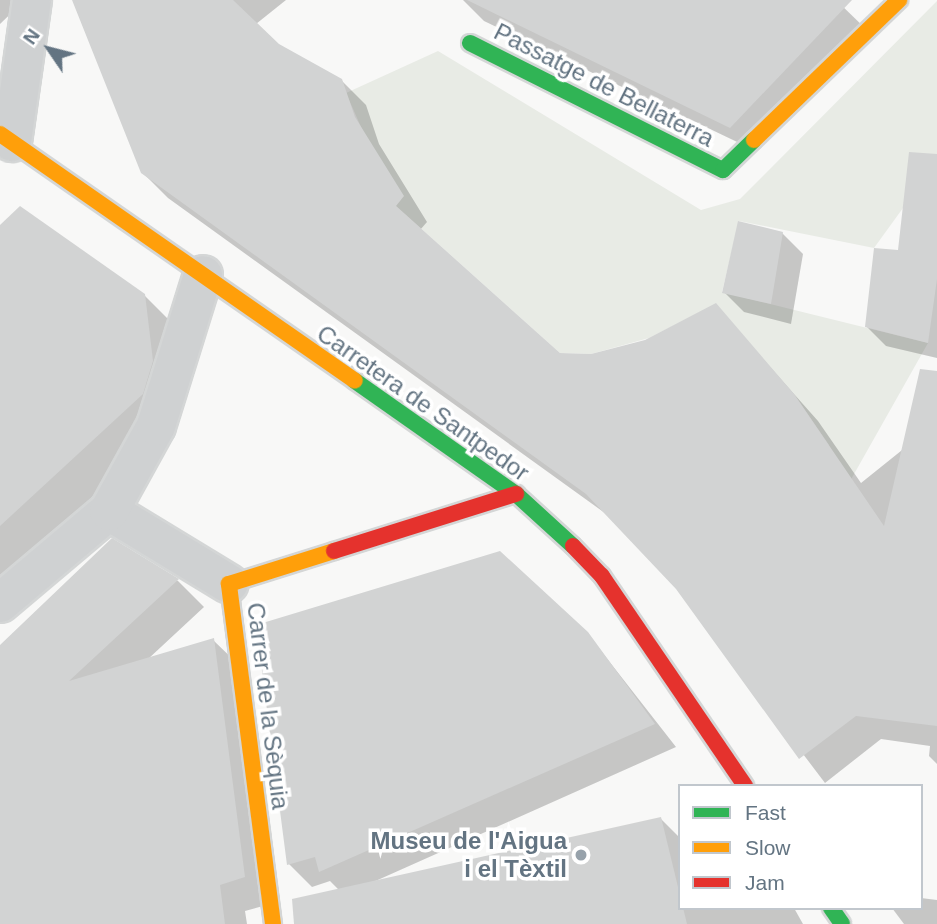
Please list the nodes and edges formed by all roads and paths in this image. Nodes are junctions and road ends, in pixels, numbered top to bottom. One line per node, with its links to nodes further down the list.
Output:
1 (32, 0): 4 (street)
2 (900, 0): 3 (street, Passatge de Bellaterra)
3 (470, 43)
4 (6, 138): 5 (street, Carretera de Santpedor)
5 (203, 275): 6 (street, Carretera de Santpedor); 7 (street)
6 (516, 494): 8 (street, Carrer de la Sèquia); 10 (street, Carretera de Santpedor)
7 (109, 511): 8 (street); 9 (street)
8 (229, 584): 11 (street, Carrer de la Sèquia)
9 (0, 603)
10 (744, 784)
11 (273, 924)

